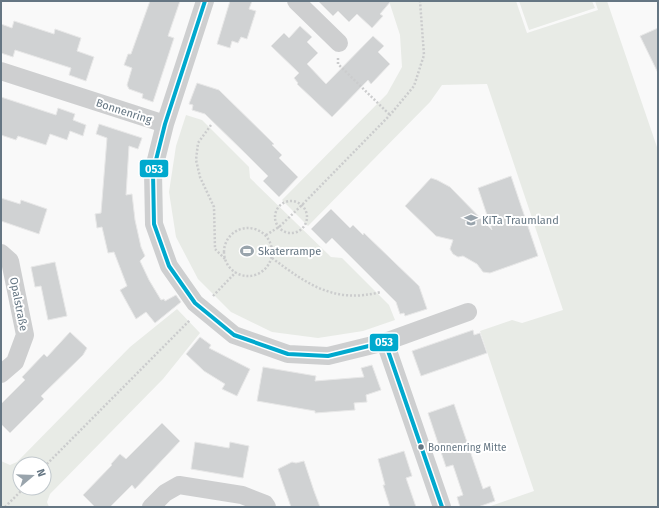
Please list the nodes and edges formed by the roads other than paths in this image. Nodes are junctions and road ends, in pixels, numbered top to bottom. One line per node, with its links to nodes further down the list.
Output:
1 (205, 1): 5 (street)
2 (296, 1): 3 (street)
3 (338, 43)
4 (1, 72): 5 (street, Bonnenring)
5 (165, 124): 8 (street, Bonnenring)
6 (1, 253): 9 (street, Opalstraße)
7 (468, 312): 8 (street, Bonnenring)
8 (385, 342): 12 (street)
9 (1, 374)
10 (151, 507): 11 (street)
11 (267, 507)
12 (442, 507)

